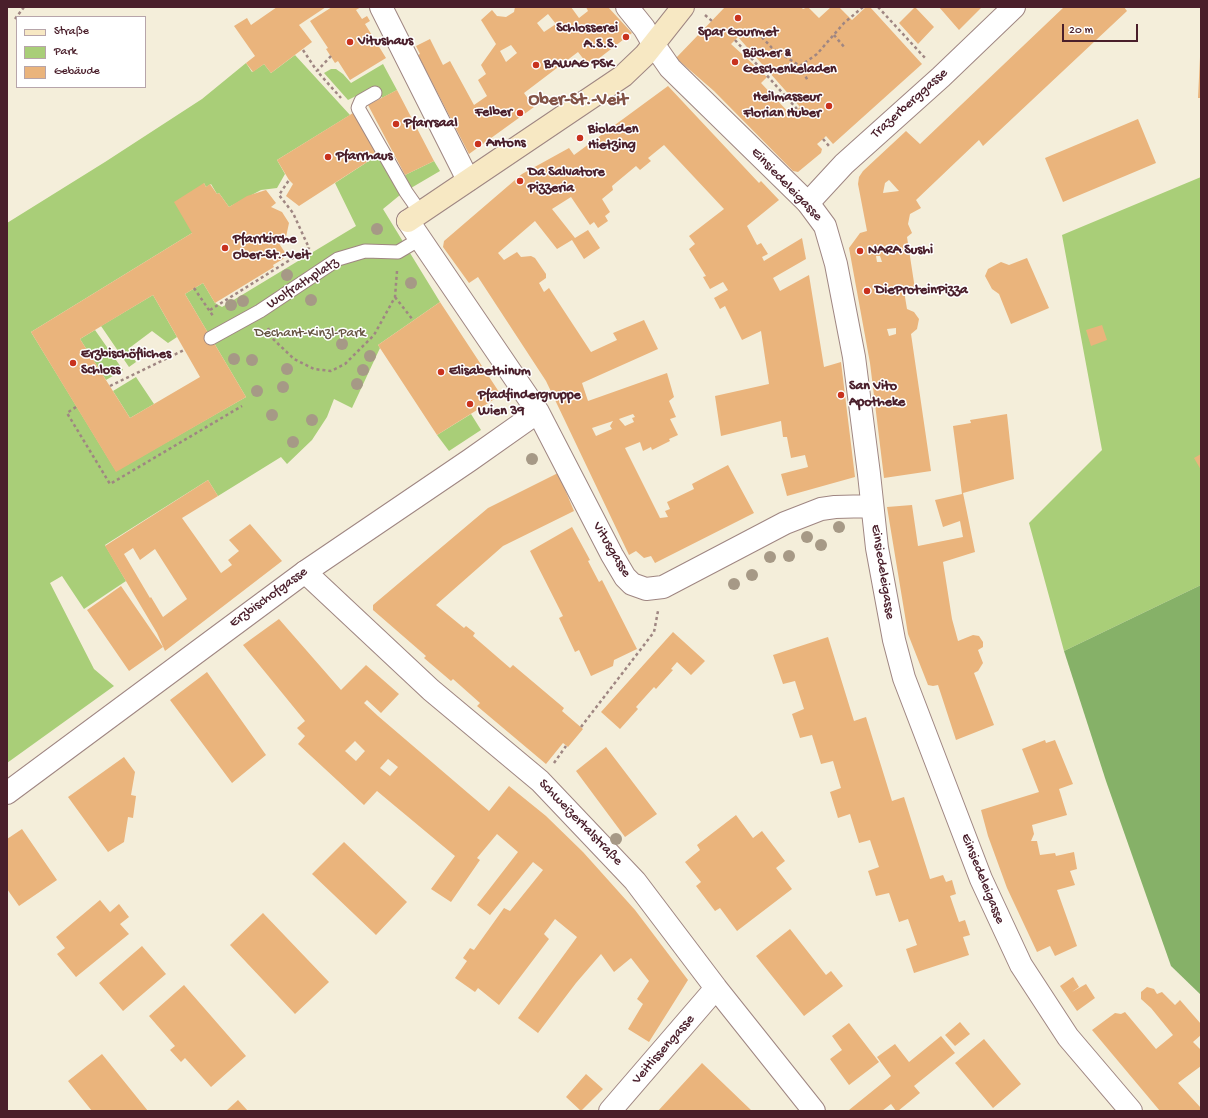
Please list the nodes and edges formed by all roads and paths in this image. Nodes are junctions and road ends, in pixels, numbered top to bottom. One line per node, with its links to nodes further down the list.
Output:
1 (24, 7): 8 (path)
2 (381, 7): 26 (street)
3 (627, 7): 12 (street, Einsiedeleigasse)
4 (683, 7): 12 (main road)
5 (863, 7): 10 (path)
6 (878, 7): 16 (path)
7 (1014, 7): 27 (street, Trazerberggasse)
8 (17, 16)
9 (746, 30): 17 (path)
10 (834, 35): 13 (path); 17 (path)
11 (735, 40): 22 (path)
12 (654, 44): 26 (main road); 27 (street, Einsiedeleigasse)
13 (845, 48)
14 (302, 50): 18 (path)
15 (330, 56): 18 (path)
16 (930, 64)
17 (800, 66): 19 (path)
18 (317, 71): 21 (path)
19 (808, 81)
20 (375, 93): 21 (lane)
21 (358, 108): 28 (lane)
22 (797, 109)
23 (823, 139): 24 (path)
24 (831, 149)
25 (288, 180): 30 (path)
26 (468, 180): 28 (main road)
27 (808, 203): 42 (street, Einsiedeleigasse)
28 (416, 224): 29 (lane); 41 (street, Vitusgasse)
29 (398, 252): 31 (path); 32 (lane, Wolfrathplatz)
30 (194, 288)
31 (395, 297): 32 (path); 33 (path)
32 (260, 311): 34 (lane, Wolfrathplatz)
33 (413, 320)
34 (211, 338)
35 (184, 350): 36 (path)
36 (110, 386)
37 (242, 406): 39 (path)
38 (488, 406): 40 (path)
39 (76, 407)
40 (478, 412)
41 (538, 412): 43 (street, Erzbischofgasse); 44 (street, Vitusgasse)
42 (872, 506): 44 (street, Vitusgasse); 50 (street, Einsiedeleigasse)
43 (305, 572): 46 (street, Erzbischofgasse); 47 (street, Schweizertalstraße)
44 (663, 588): 45 (path)
45 (580, 727)
46 (7, 793)
47 (716, 988): 48 (street, Veitlissengasse); 49 (street, Schweizertalstraße)
48 (610, 1111)
49 (814, 1111)
50 (1131, 1111)

